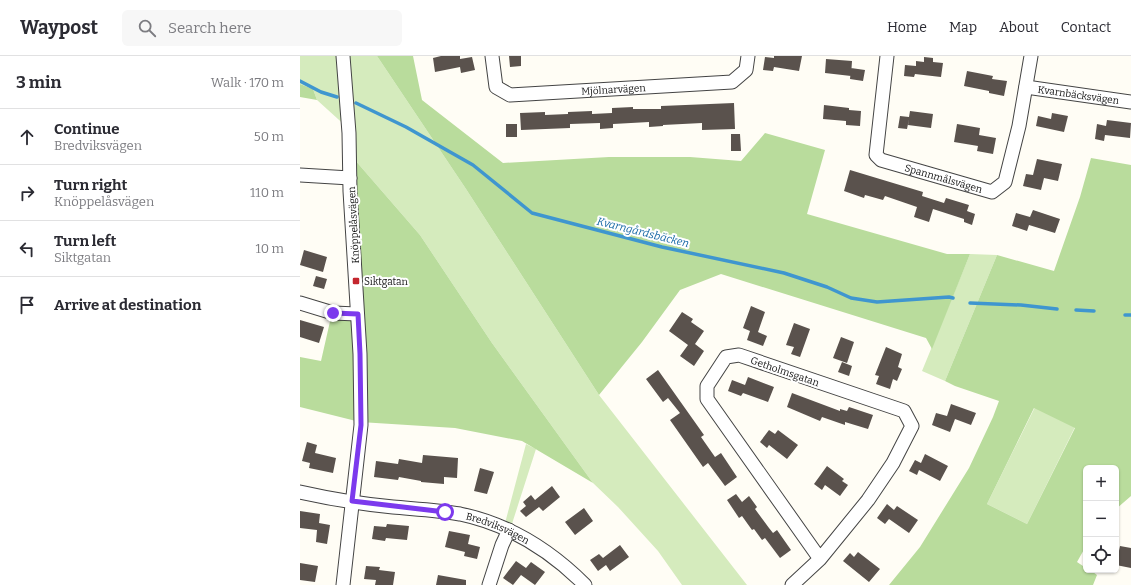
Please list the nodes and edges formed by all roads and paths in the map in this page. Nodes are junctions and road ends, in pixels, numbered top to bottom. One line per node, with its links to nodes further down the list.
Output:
1 (343, 56): 9 (street, Knöppelåsvägen)
2 (492, 56): 3 (street, Mjölnarvägen)
3 (748, 56)
4 (886, 56): 6 (street, Spannmålsvägen)
5 (1031, 56): 6 (street, Spannmålsvägen)
6 (1026, 87): 7 (street, Kvarnbäcksvägen)
7 (1131, 102)
8 (300, 175): 9 (street)
9 (350, 178): 11 (street, Knöppelåsvägen)
10 (300, 303): 11 (street)
11 (358, 314): 13 (street, Knöppelåsvägen)
12 (300, 492): 13 (street, Bredviksvägen)
13 (352, 501): 14 (street, Bredviksvägen); 16 (street, Knöppelåsvägen)
14 (509, 530): 17 (street); 18 (street, Bredviksvägen)
15 (820, 559): 15 (street, Getholmsgatan); 19 (street, Getholmsgatan)
16 (343, 585)
17 (489, 585)
18 (585, 585)
19 (792, 585)

